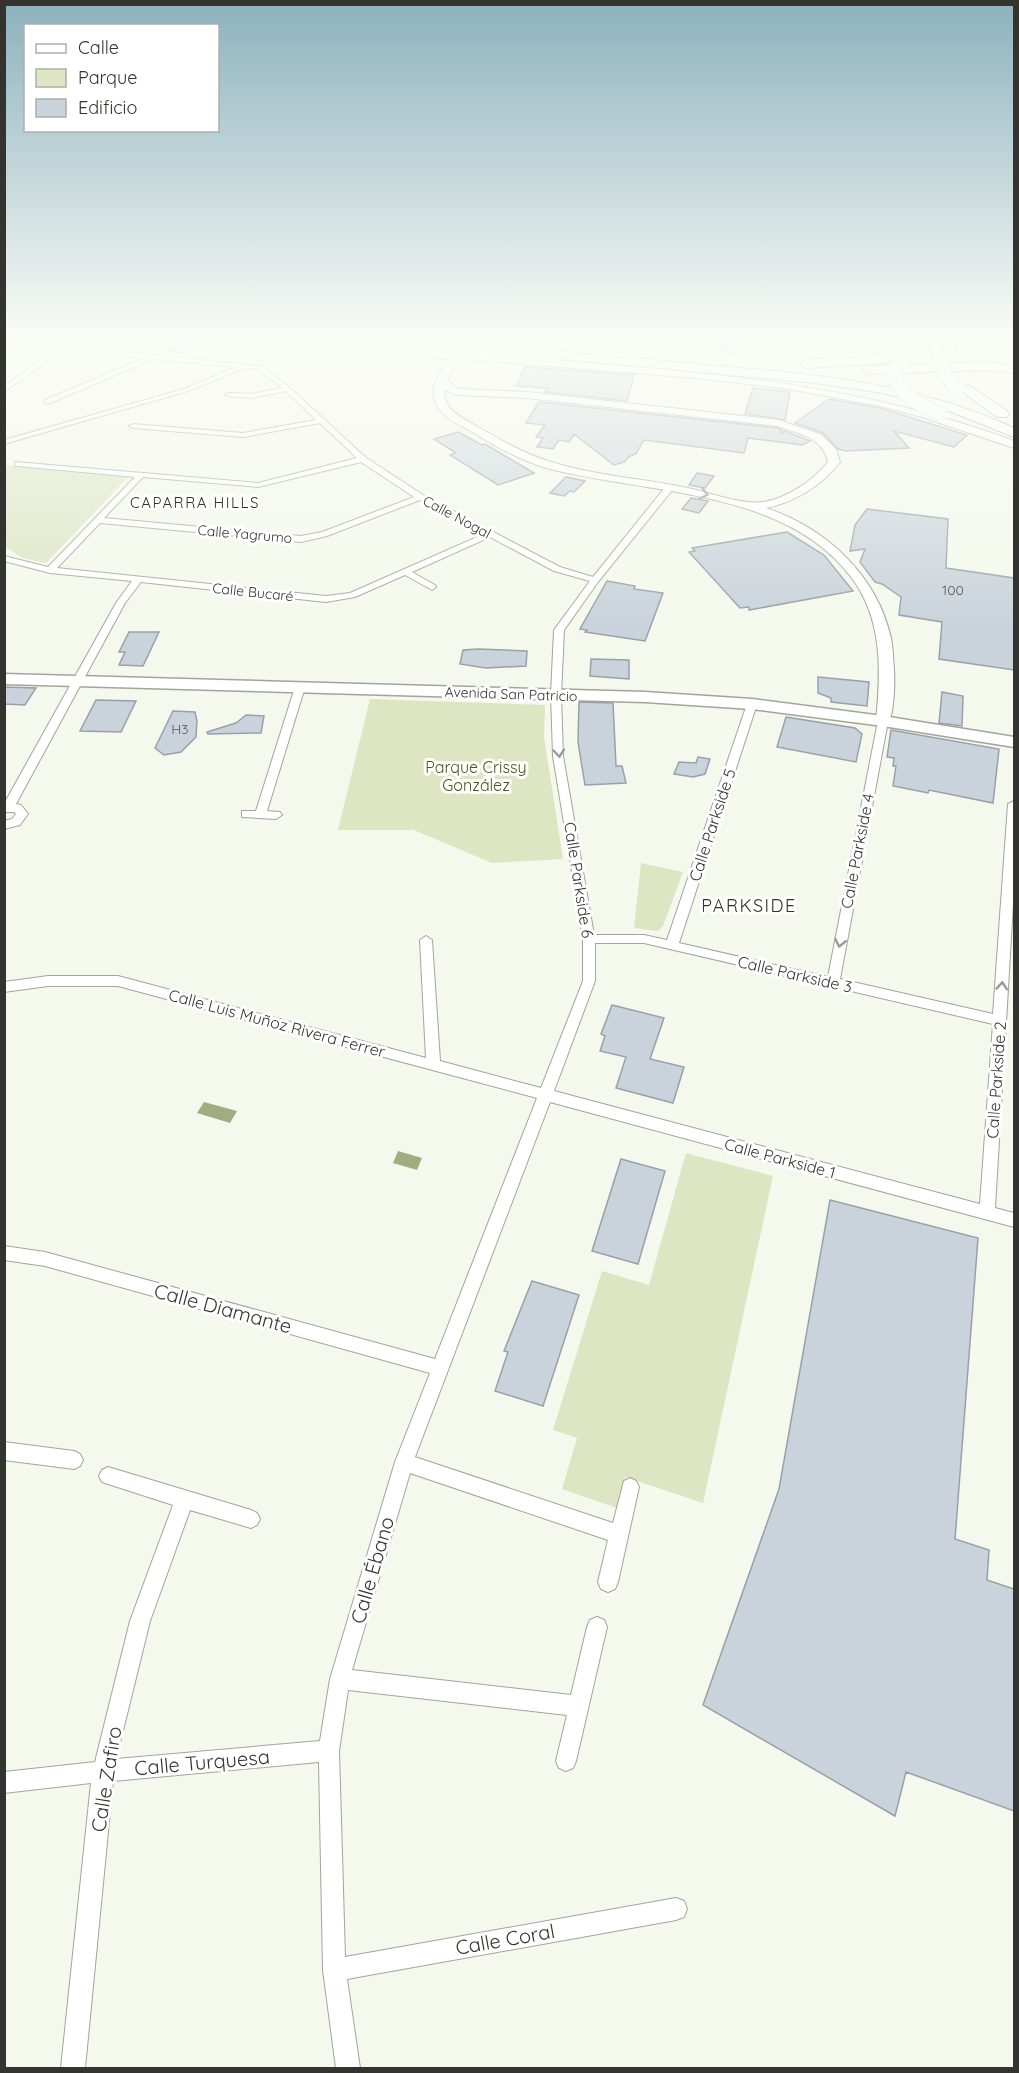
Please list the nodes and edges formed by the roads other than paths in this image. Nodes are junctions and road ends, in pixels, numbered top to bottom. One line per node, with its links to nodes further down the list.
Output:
1 (36, 433): 9 (street)
2 (215, 433): 3 (street)
3 (255, 433)
4 (333, 433): 11 (street, Calle Nogal)
5 (484, 433): 14 (street)
6 (807, 433): 16 (street)
7 (983, 433): 10 (street)
8 (988, 433): 10 (highway, bridge)
9 (4, 442)
10 (1014, 443)
11 (362, 459): 13 (street); 15 (street, Calle Nogal)
12 (18, 464): 13 (street)
13 (141, 475): 17 (street)
14 (670, 487): 16 (street, one-way to 16); 23 (street)
15 (420, 497): 17 (street, Calle Yagrumo); 18 (street, Calle Nogal)
16 (775, 509): 30 (street)
17 (99, 520): 20 (street)
18 (490, 534): 21 (street, Calle Bucaré); 23 (street, Calle Nogal)
19 (4, 558): 20 (street, Calle Bucaré)
20 (50, 570): 22 (street, Calle Bucaré)
21 (406, 572): 22 (street, Calle Bucaré); 24 (street)
22 (138, 580): 26 (street)
23 (595, 580): 28 (street)
24 (432, 587)
25 (4, 679): 26 (main road, Avenida San Patricio)
26 (79, 681): 27 (main road, Avenida San Patricio); 33 (street)
27 (300, 687): 28 (main road, Avenida San Patricio); 35 (street)
28 (556, 695): 29 (main road, Avenida San Patricio); 38 (street, Calle Parkside 6, one-way to 38)
29 (752, 704): 30 (main road, Avenida San Patricio); 40 (street, Calle Parkside 5)
30 (883, 721): 31 (main road, Avenida San Patricio); 41 (street, Calle Parkside 4, one-way to 41)
31 (1014, 742)
32 (1014, 804): 43 (street, Calle Parkside 2, one-way to 32)
33 (7, 808): 37 (street)
34 (246, 814): 35 (street)
35 (261, 814): 36 (street)
36 (276, 815)
37 (4, 825)
38 (589, 939): 40 (street, Calle Parkside 3); 45 (street, Calle Parkside 6)
39 (426, 940): 44 (street)
40 (672, 945): 41 (street, Calle Parkside 3)
41 (833, 982): 43 (street, Calle Parkside 3)
42 (4, 987): 44 (street, Calle Luis Muñoz Rivera Ferrer)
43 (1000, 1021): 46 (street, Calle Parkside 2)
44 (433, 1065): 45 (street, Calle Luis Muñoz Rivera Ferrer)
45 (546, 1095): 46 (street, Calle Parkside 1); 49 (street, Calle Ébano)
46 (987, 1212): 47 (street, Calle Parkside 1)
47 (1014, 1220)
48 (4, 1253): 49 (street, Calle Diamante)
49 (440, 1368): 52 (street, Calle Ébano)
50 (7, 1456): 51 (street)
51 (74, 1461)
52 (404, 1462): 57 (street); 60 (street, Calle Ébano)
53 (108, 1476): 55 (street)
54 (630, 1487): 57 (street)
55 (184, 1500): 56 (street); 64 (street, Calle Zafiro)
56 (251, 1519)
57 (619, 1534): 58 (street)
58 (608, 1582)
59 (597, 1627): 61 (street)
60 (340, 1679): 61 (street); 62 (street, Calle Ébano)
61 (578, 1706): 63 (street)
62 (329, 1751): 64 (street, Calle Turquesa); 67 (street, Calle Ébano)
63 (566, 1761)
64 (103, 1771): 65 (street, Calle Turquesa); 68 (street, Calle Zafiro)
65 (4, 1783)
66 (676, 1909): 67 (street, Calle Coral)
67 (334, 1970): 69 (street, Calle Ébano)
68 (73, 2068)
69 (348, 2068)

